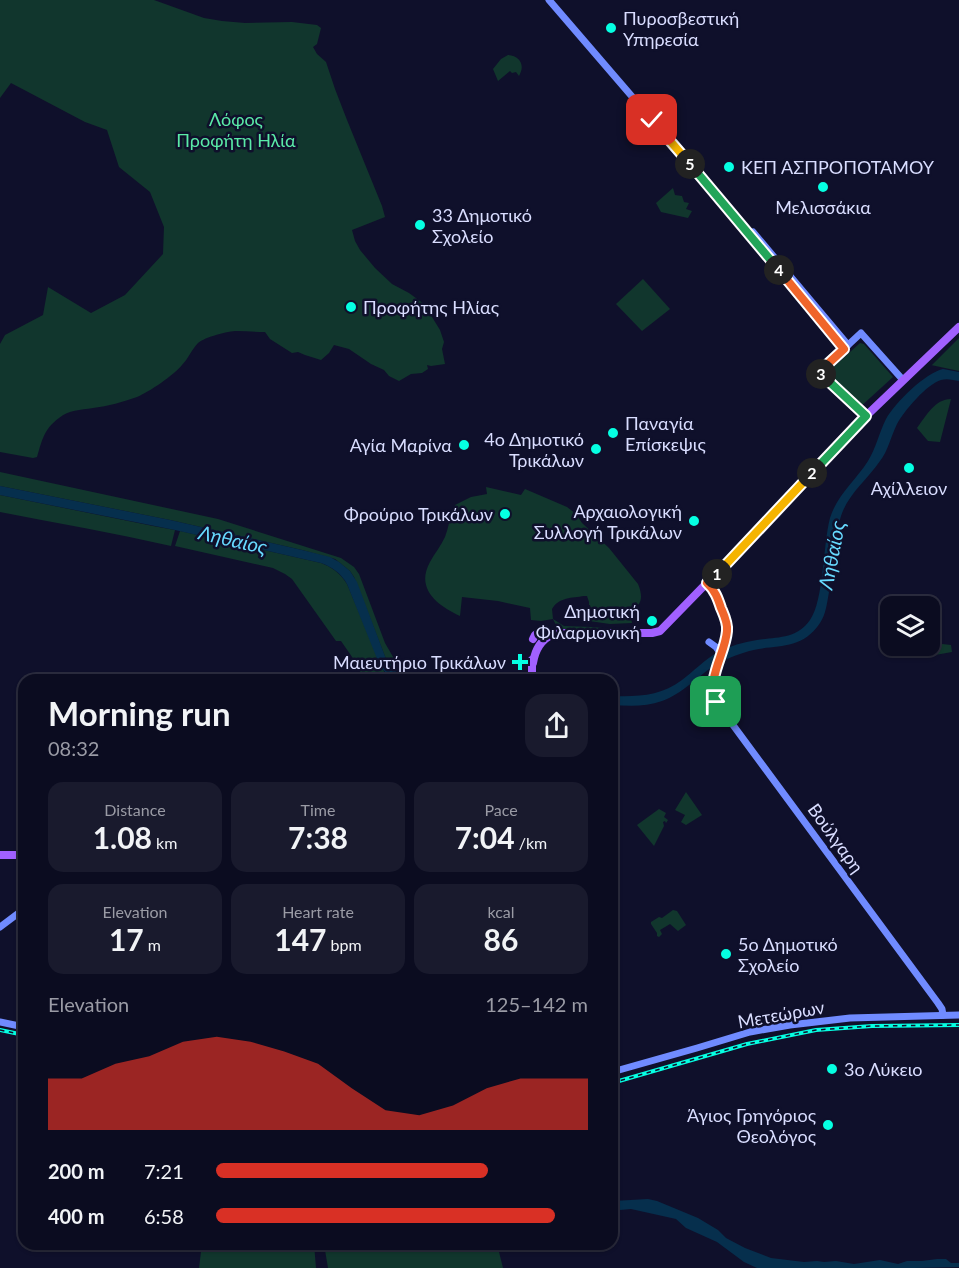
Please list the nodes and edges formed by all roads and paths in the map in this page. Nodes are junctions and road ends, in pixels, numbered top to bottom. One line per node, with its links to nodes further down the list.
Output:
1 (549, 0): 3 (main road)
2 (959, 327): 4 (main road)
3 (846, 347): 4 (main road); 5 (main road)
4 (903, 381): 5 (main road)
5 (866, 416): 6 (main road)
6 (707, 583): 8 (main road); 9 (main road)
7 (711, 644): 8 (main road)
8 (721, 654): 11 (main road, Βούλγαρη)
9 (532, 674)
10 (700, 697): 11 (main road)
11 (716, 702): 16 (main road, Βούλγαρη)
12 (0, 855): 13 (main road)
13 (18, 855)
14 (18, 914): 15 (main road)
15 (0, 927)
16 (943, 1015): 17 (main road, Μετεώρων); 20 (main road, Μετεώρων)
17 (959, 1015)
18 (0, 1022): 19 (main road)
19 (18, 1026)
20 (618, 1069)

